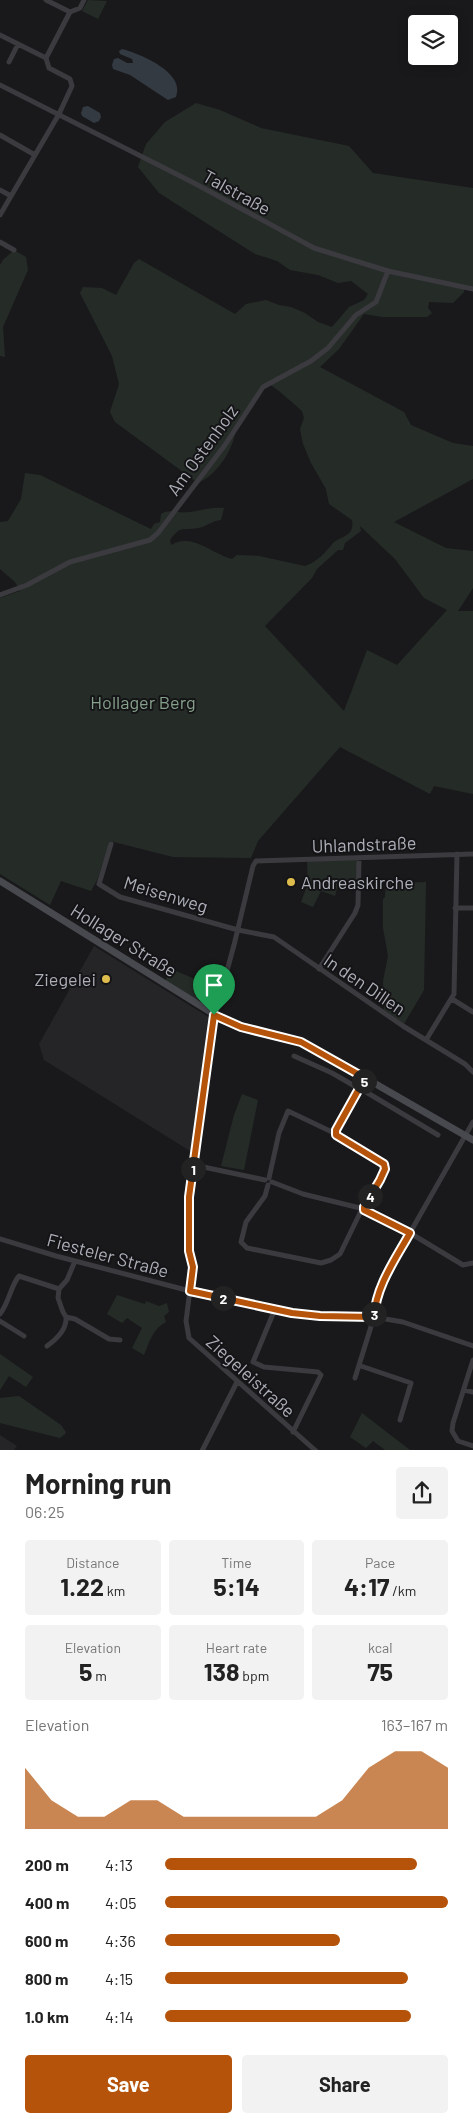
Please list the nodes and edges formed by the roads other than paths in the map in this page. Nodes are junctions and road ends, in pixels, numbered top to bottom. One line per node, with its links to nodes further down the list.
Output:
1 (46, 0): 3 (street)
2 (84, 0): 3 (street)
3 (70, 12): 6 (street)
4 (0, 35): 5 (street)
5 (18, 44): 6 (street); 7 (street)
6 (46, 58): 9 (street)
7 (9, 62)
8 (0, 85): 9 (street, Talstraße)
9 (59, 114): 11 (street); 17 (street, Talstraße)
10 (0, 135): 11 (street)
11 (35, 155): 13 (street)
12 (0, 190): 13 (street)
13 (11, 196): 14 (street)
14 (0, 215)
15 (0, 242): 16 (street)
16 (14, 250)
17 (388, 271): 18 (street, Talstraße); 19 (street, Am Ostenholz)
18 (473, 289)
19 (0, 595)
20 (111, 844): 28 (street, Meisenweg)
21 (457, 854): 22 (street, Uhlandstraße); 23 (street, Uhlandstraße); 26 (street)
22 (473, 854)
23 (359, 859): 24 (street, Uhlandstraße); 29 (street)
24 (256, 861): 28 (street, Ziegeleistraße)
25 (0, 881): 32 (main road, Hollager Straße)
26 (455, 908): 27 (street); 30 (street)
27 (473, 908)
28 (238, 930): 29 (street, In den Dillen); 32 (street, Ziegeleistraße)
29 (319, 969): 33 (street, In den Dillen)
30 (452, 999): 31 (street); 33 (street)
31 (473, 1012)
32 (214, 1015): 36 (main road, Hollager Straße); 43 (street, Ziegeleistraße)
33 (426, 1040): 35 (street, In den Dillen)
34 (294, 1056): 37 (street)
35 (473, 1072)
36 (365, 1078): 37 (street); 41 (main road, Hollager Straße)
37 (359, 1088): 39 (street); 40 (street)
38 (473, 1122): 41 (street)
39 (334, 1133): 44 (street); 45 (street)
40 (438, 1134)
41 (466, 1136): 42 (main road, Hollager Straße); 46 (street)
42 (473, 1140)
43 (194, 1165): 44 (street); 51 (street, Ziegeleistraße)
44 (268, 1181): 45 (street); 45 (street)
45 (362, 1209): 46 (street)
46 (410, 1233): 49 (street); 55 (street)
47 (0, 1239): 48 (street, Fiesteler Straße)
48 (75, 1261): 50 (street); 51 (street, Fiesteler Straße)
49 (473, 1263)
50 (59, 1289): 53 (street); 54 (street)
51 (190, 1291): 52 (street, Fiesteler Straße); 64 (street, Ziegeleistraße)
52 (275, 1309): 55 (street, Fiesteler Straße); 68 (street)
53 (0, 1314)
54 (66, 1317): 58 (street); 59 (street)
55 (374, 1317): 60 (street, Fiesteler Straße); 62 (street)
56 (0, 1321): 57 (street)
57 (24, 1336)
58 (120, 1340)
59 (47, 1346)
60 (473, 1346)
61 (473, 1360): 65 (street)
62 (361, 1366): 63 (street); 67 (street)
63 (355, 1378)
64 (237, 1382): 68 (street, Ziegeleistraße); 70 (street)
65 (464, 1390): 66 (street); 69 (street)
66 (473, 1392)
67 (400, 1420)
68 (293, 1432): 71 (street, Ziegeleistraße)
69 (473, 1446)
70 (202, 1450)
71 (316, 1450)

